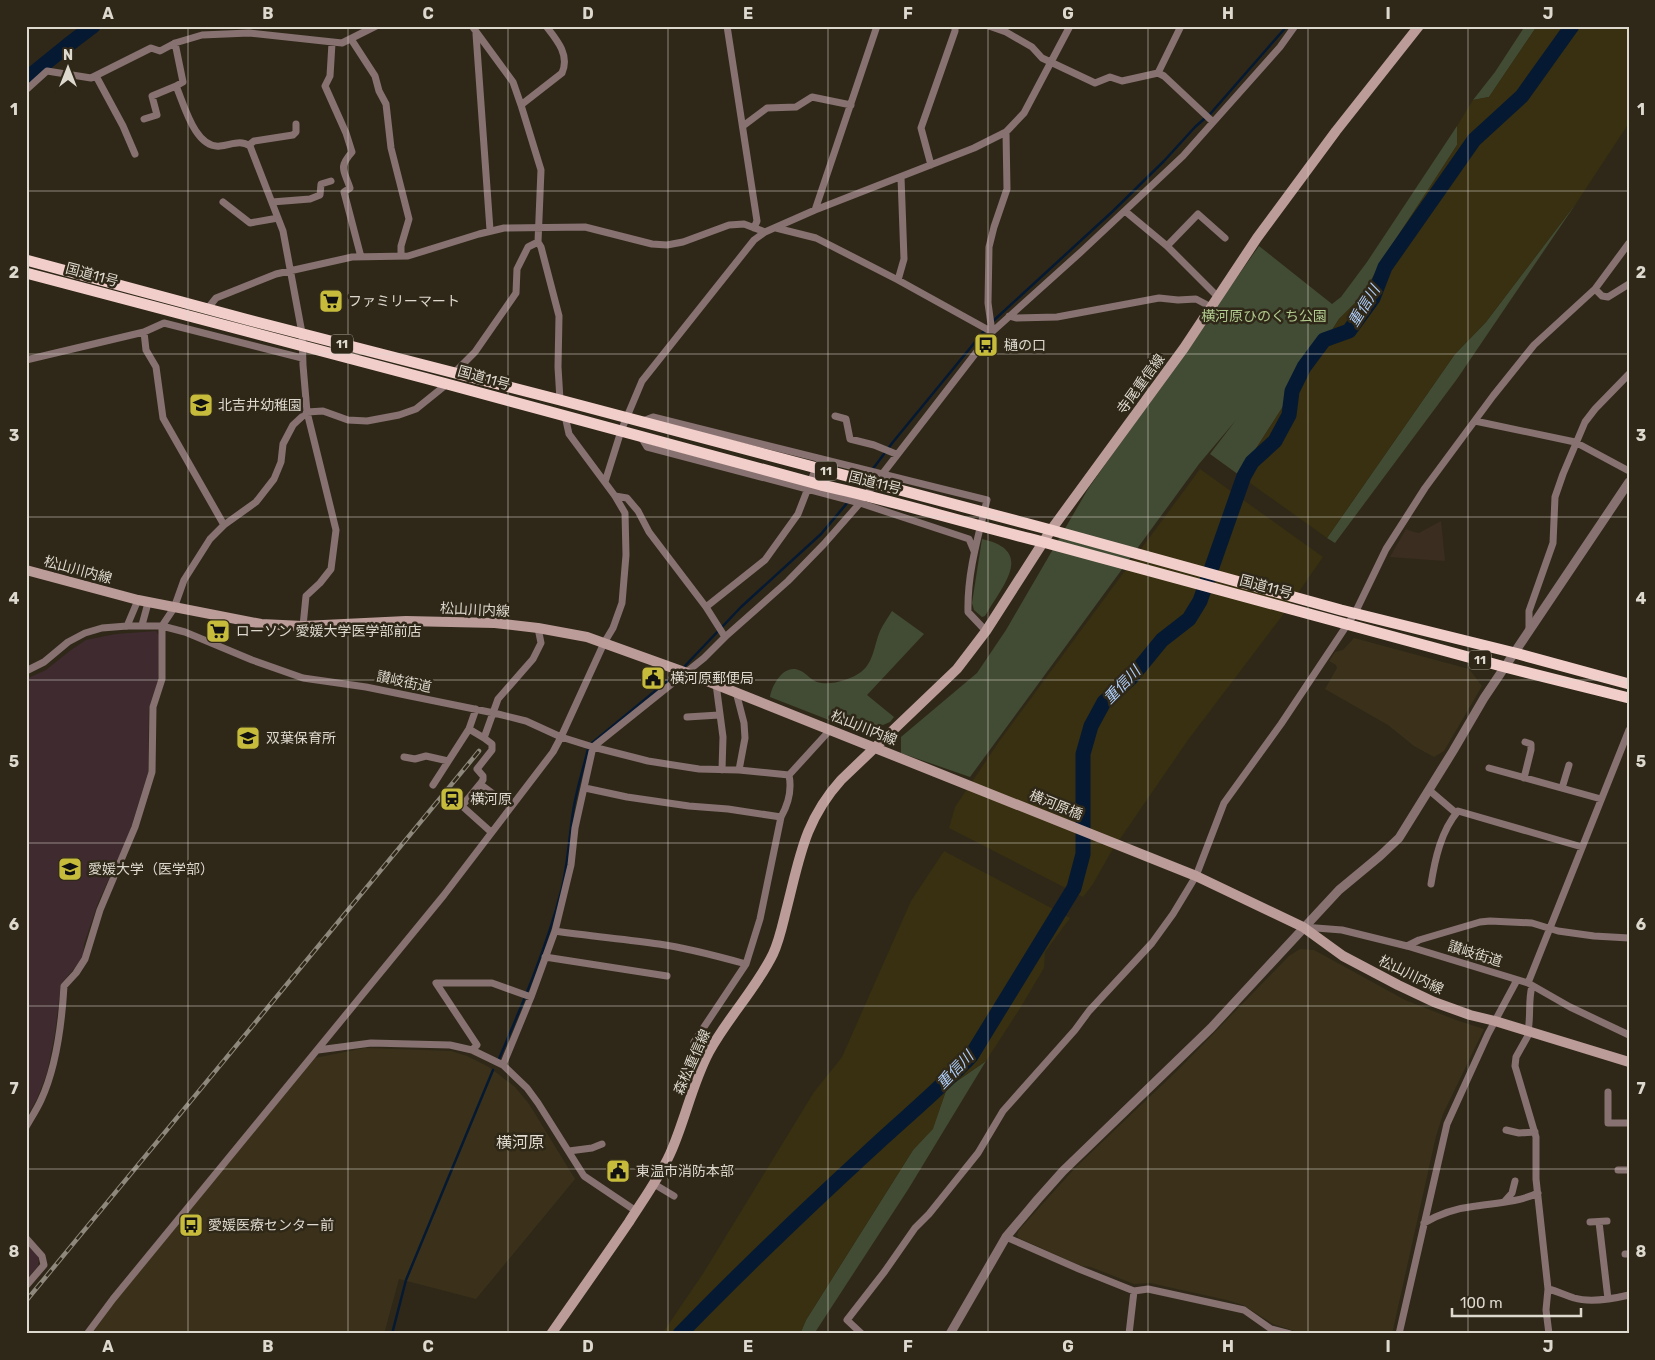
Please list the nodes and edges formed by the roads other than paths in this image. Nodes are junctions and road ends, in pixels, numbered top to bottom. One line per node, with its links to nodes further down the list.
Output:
1 (376, 26): 13 (street)
2 (472, 26): 12 (street)
3 (546, 26): 21 (street)
4 (727, 26): 26 (street)
5 (878, 26): 22 (street)
6 (955, 26): 30 (street)
7 (989, 26): 16 (street)
8 (1070, 26): 16 (street)
9 (1181, 26): 17 (street)
10 (1295, 26): 24 (street)
11 (1419, 26): 55 (main road, 寺尾重信線)
12 (476, 34): 21 (street); 41 (street)
13 (351, 39): 15 (street); 47 (street)
14 (175, 43): 15 (street); 18 (street); 19 (street)
15 (332, 43): 48 (street)
16 (1051, 62): 17 (street); 27 (street)
17 (1158, 73): 24 (street)
18 (96, 76): 20 (street); 29 (street)
19 (176, 86): 23 (street); 28 (street)
20 (26, 90)
21 (521, 105): 38 (street)
22 (851, 105): 26 (street); 35 (street)
23 (144, 119)
24 (1214, 122): 36 (street)
25 (296, 124): 28 (street)
26 (743, 126): 39 (street)
27 (1006, 132): 30 (street); 60 (street)
28 (249, 145): 34 (street)
29 (135, 154)
30 (931, 165): 31 (street)
31 (901, 176): 35 (street); 52 (street)
32 (331, 180): 34 (street)
33 (223, 202): 37 (street)
34 (272, 202): 37 (street)
35 (815, 210): 40 (street)
36 (1125, 211): 46 (street); 58 (street)
37 (278, 218): 50 (street)
38 (540, 227): 39 (street); 41 (street); 44 (street)
39 (754, 228): 42 (street)
40 (775, 228): 42 (street); 52 (street)
41 (490, 230): 47 (street)
42 (765, 232): 70 (street)
43 (1225, 238): 46 (street)
44 (538, 242): 65 (street); 66 (street)
45 (1629, 243): 54 (street)
46 (1167, 246): 55 (street)
47 (401, 256): 48 (street)
48 (361, 257): 50 (street)
49 (26, 260): 57 (highway, 国道11号 / 11)
50 (291, 271): 57 (street); 61 (street)
51 (26, 273): 62 (highway, 国道11号 / 11)
52 (898, 280): 60 (street)
53 (1629, 284): 54 (street)
54 (1595, 289): 71 (street)
55 (1218, 297): 56 (main road, 寺尾重信線)
56 (1212, 307): 58 (street); 86 (main road, 寺尾重信線)
57 (208, 308): 61 (highway, 国道11号 / 11)
58 (1009, 316): 60 (street)
59 (144, 332): 62 (street); 63 (street); 85 (street)
60 (992, 332): 76 (street)
61 (302, 333): 62 (street); 65 (highway, 国道11号 / 11)
62 (302, 352): 65 (highway, 国道11号 / 11); 67 (street)
63 (26, 360)
64 (1629, 374): 75 (street)
65 (450, 379): 66 (highway, 国道11号 / 11); 67 (street); 68 (highway, 国道11号 / 11)
66 (560, 400): 70 (highway, 国道11号 / 11)
67 (308, 412): 85 (street); 98 (street)
68 (565, 416): 73 (highway, 国道11号 / 11); 80 (street)
69 (835, 416): 76 (street)
70 (626, 418): 72 (highway, 国道11号 / 11); 73 (street)
71 (1475, 421): 75 (street); 93 (street)
72 (641, 422): 77 (street); 86 (highway, 国道11号 / 11)
73 (621, 431): 74 (highway, 国道11号 / 11); 80 (street)
74 (640, 436): 82 (street); 87 (highway, 国道11号 / 11)
75 (1575, 442): 78 (street); 101 (street)
76 (896, 454): 79 (street)
77 (820, 459): 79 (street); 82 (street)
78 (1629, 471)
79 (882, 473): 84 (street); 88 (street)
80 (605, 482): 83 (street)
81 (1629, 482): 101 (street)
82 (807, 490): 84 (street); 91 (street)
83 (615, 496): 91 (street); 103 (street)
84 (860, 503): 88 (street); 102 (street)
85 (224, 525): 92 (street)
86 (1051, 530): 87 (main road, 寺尾重信線); 93 (highway, 国道11号 / 11)
87 (1043, 542): 94 (highway, 国道11号 / 11); 100 (main road, 寺尾重信線)
88 (974, 551): 100 (street)
89 (26, 570): 90 (main road, 松山川内線)
90 (143, 601): 92 (main road, 松山川内線); 95 (street); 96 (street)
91 (706, 607): 102 (street)
92 (174, 608): 97 (street); 98 (main road, 松山川内線)
93 (1355, 613): 94 (street); 104 (highway, 国道11号 / 11)
94 (1347, 624): 105 (highway, 国道11号 / 11); 144 (street)
95 (127, 626): 96 (street, 讃岐街道); 106 (street, 讃岐街道)
96 (142, 626): 97 (street, 讃岐街道)
97 (162, 626): 112 (street, 讃岐街道); 167 (street)
98 (303, 626): 99 (main road, 松山川内線)
99 (538, 628): 103 (main road, 松山川内線); 113 (street)
100 (986, 631): 123 (main road, 寺尾重信線)
101 (1529, 632): 104 (street)
102 (725, 637): 107 (street)
103 (604, 643): 107 (main road, 松山川内線); 119 (street)
104 (1515, 653): 105 (street); 109 (highway, 国道11号 / 11)
105 (1505, 667): 111 (highway, 国道11号 / 11); 137 (street)
106 (26, 671)
107 (687, 673): 108 (main road, 松山川内線); 122 (street)
108 (716, 684): 110 (main road, 松山川内線); 114 (street)
109 (1629, 684)
110 (736, 692): 117 (main road, 松山川内線); 130 (street)
111 (1629, 698)
112 (476, 709): 113 (street, 讃岐街道); 116 (street)
113 (494, 713): 119 (street, 讃岐街道); 120 (street)
114 (719, 714): 115 (street); 129 (street)
115 (686, 717)
116 (469, 729): 120 (street); 127 (street)
117 (830, 730): 123 (main road, 松山川内線); 131 (street)
118 (1629, 730): 138 (street)
119 (561, 737): 122 (street, 讃岐街道); 139 (street)
120 (484, 738): 133 (street)
121 (1525, 742): 132 (street)
122 (591, 747): 129 (street, 讃岐街道); 135 (street)
123 (875, 748): 125 (main road, 松山川内線); 175 (main road, 森松重信線)
124 (404, 757): 127 (street)
125 (905, 760): 144 (main road, 横河原橋)
126 (1493, 760): 132 (street)
127 (448, 761): 134 (street)
128 (1569, 766): 136 (street)
129 (722, 770): 130 (street, 讃岐街道)
130 (738, 770): 131 (street, 讃岐街道)
131 (789, 775): 141 (street)
132 (1524, 778): 136 (street)
133 (480, 784): 139 (street); 142 (street)
134 (433, 785)
135 (584, 788): 141 (street); 148 (street)
136 (1562, 788): 138 (street)
137 (1429, 790): 140 (street); 146 (street)
138 (1601, 799): 143 (street)
139 (511, 807): 142 (street)
140 (1456, 813): 143 (street); 145 (street)
141 (781, 817): 152 (street)
142 (492, 832): 161 (street)
143 (1582, 847): 147 (street)
144 (1196, 876): 146 (main road, 松山川内線); 191 (street)
145 (1431, 884)
146 (1303, 927): 150 (street, 讃岐街道); 157 (main road, 松山川内線); 182 (street)
147 (1550, 928): 149 (street); 150 (street); 155 (street)
148 (554, 931): 151 (street); 152 (street)
149 (1629, 938)
150 (1407, 946): 154 (street, 讃岐街道)
151 (545, 957): 153 (street); 156 (street)
152 (746, 964): 160 (street)
153 (667, 976)
154 (1517, 980): 155 (street, 讃岐街道); 157 (street)
155 (1530, 985): 158 (street); 159 (street, 讃岐街道)
156 (528, 996): 162 (street); 164 (street)
157 (1495, 1021): 158 (main road, 松山川内線); 181 (street)
158 (1529, 1032): 163 (main road, 松山川内線); 169 (street)
159 (1629, 1035)
160 (694, 1042)
161 (318, 1050): 162 (street); 189 (street)
162 (472, 1050): 164 (street)
163 (1629, 1062)
164 (503, 1065): 171 (street)
165 (1608, 1092): 166 (street)
166 (1629, 1122)
167 (26, 1127)
168 (1506, 1130): 169 (street)
169 (1535, 1132): 176 (street)
170 (602, 1144): 171 (street)
171 (569, 1151): 179 (street)
172 (1618, 1170): 173 (street)
173 (1629, 1170)
174 (1515, 1181): 178 (street)
175 (654, 1184): 177 (street); 179 (main road, 森松重信線)
176 (1537, 1193): 178 (street); 185 (street)
177 (674, 1196)
178 (1504, 1202): 181 (street)
179 (636, 1211): 190 (main road, 森松重信線)
180 (1590, 1222): 188 (street)
181 (1424, 1223): 195 (street)
182 (1006, 1237): 186 (street); 192 (street)
183 (26, 1238): 184 (street)
184 (26, 1286)
185 (1548, 1289): 188 (street); 196 (street)
186 (1134, 1291): 193 (street); 194 (street)
187 (1629, 1295): 188 (street)
188 (1608, 1299)
189 (87, 1334)
190 (551, 1334)
191 (862, 1334)
192 (950, 1334)
193 (1129, 1334)
194 (1290, 1334)
195 (1399, 1334)
196 (1549, 1334)

